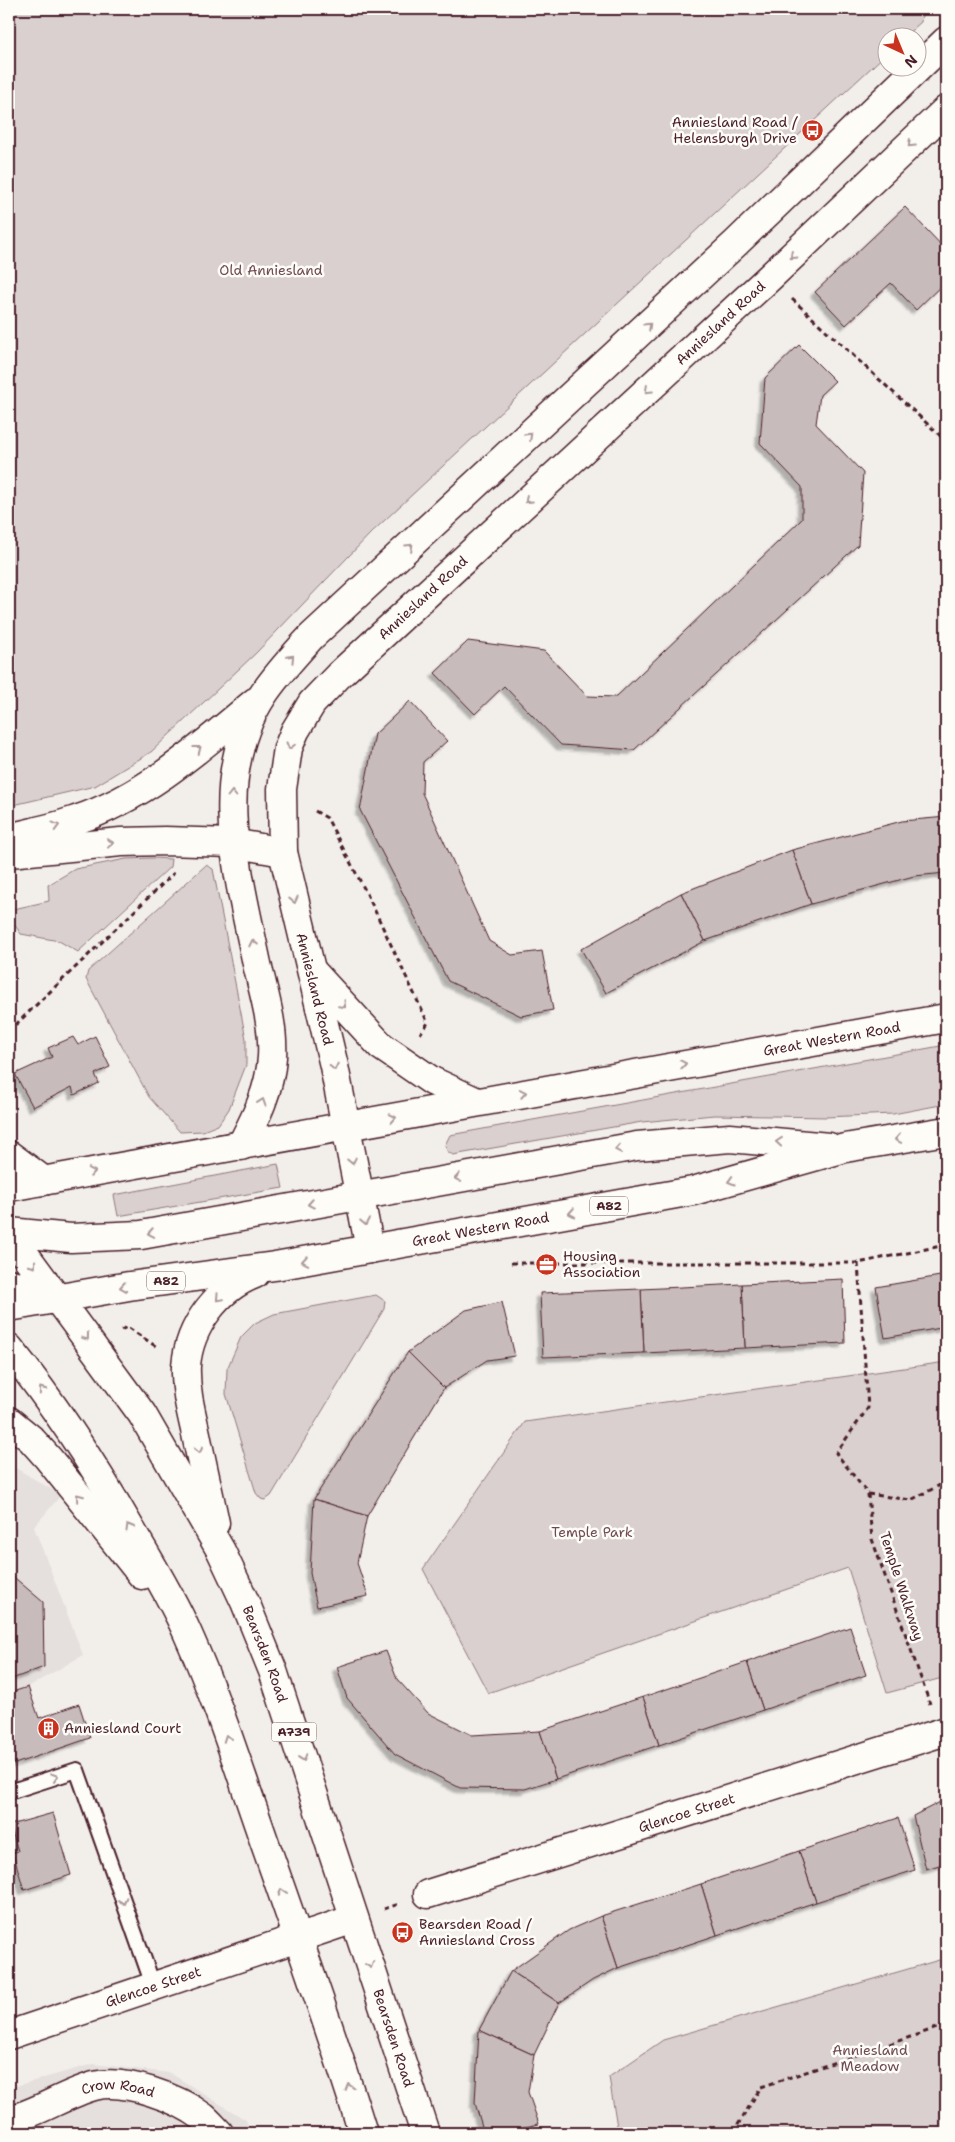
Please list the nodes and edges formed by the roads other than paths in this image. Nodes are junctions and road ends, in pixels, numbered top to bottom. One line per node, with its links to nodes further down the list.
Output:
1 (946, 41): 3 (main road, one-way to 1)
2 (946, 110): 6 (main road, Anniesland Road, one-way to 6)
3 (262, 697): 4 (main road, one-way to 3); 5 (main road, one-way to 3)
4 (9, 838)
5 (232, 843): 6 (main road); 7 (main road, one-way to 5); 13 (main road, one-way to 5)
6 (283, 852): 8 (main road, Anniesland Road, one-way to 8)
7 (9, 853)
8 (310, 969): 10 (main road, one-way to 10); 11 (main road, Anniesland Road, one-way to 11)
9 (946, 1018): 10 (main road, Great Western Road, one-way to 9)
10 (475, 1101): 11 (main road, Great Western Road, one-way to 10)
11 (345, 1126): 13 (main road, Great Western Road); 18 (main road, Anniesland Road, one-way to 18)
12 (946, 1131): 14 (main road, Great Western Road / A82, one-way to 14)
13 (241, 1146): 16 (main road, Great Western Road, one-way to 13)
14 (845, 1148): 18 (main road, one-way to 18); 20 (main road, Great Western Road / A82, one-way to 20)
15 (9, 1155): 16 (main road)
16 (44, 1181): 17 (main road, Great Western Road)
17 (9, 1188)
18 (359, 1196): 19 (main road, one-way to 19); 20 (main road, Anniesland Road, one-way to 20)
19 (9, 1232): 23 (main road, A739, one-way to 23)
20 (370, 1249): 21 (main road, Great Western Road / A82, one-way to 21)
21 (276, 1266): 23 (main road, Great Western Road / A82, one-way to 23); 27 (main road, one-way to 27)
22 (9, 1283): 23 (main road)
23 (57, 1298): 24 (main road, Great Western Road / A82); 27 (main road, Bearsden Road / A739, one-way to 27)
24 (9, 1307)
25 (9, 1348): 28 (main road, one-way to 25)
26 (9, 1421): 28 (main road, one-way to 26)
27 (221, 1551): 32 (main road, Bearsden Road / A739, one-way to 32)
28 (186, 1631): 33 (main road, one-way to 28)
29 (943, 1732): 31 (main road, Glencoe Street)
30 (9, 1792): 34 (lane, one-way to 34)
31 (428, 1894)
32 (354, 1919): 33 (main road, Glencoe Street); 39 (main road, Bearsden Road / A739, one-way to 39)
33 (298, 1937): 34 (main road, Glencoe Street); 38 (main road, one-way to 33)
34 (153, 1985): 35 (main road, Glencoe Street)
35 (9, 2035)
36 (9, 2121): 37 (main road, Crow Road)
37 (219, 2133)
38 (363, 2133)
39 (425, 2133)

